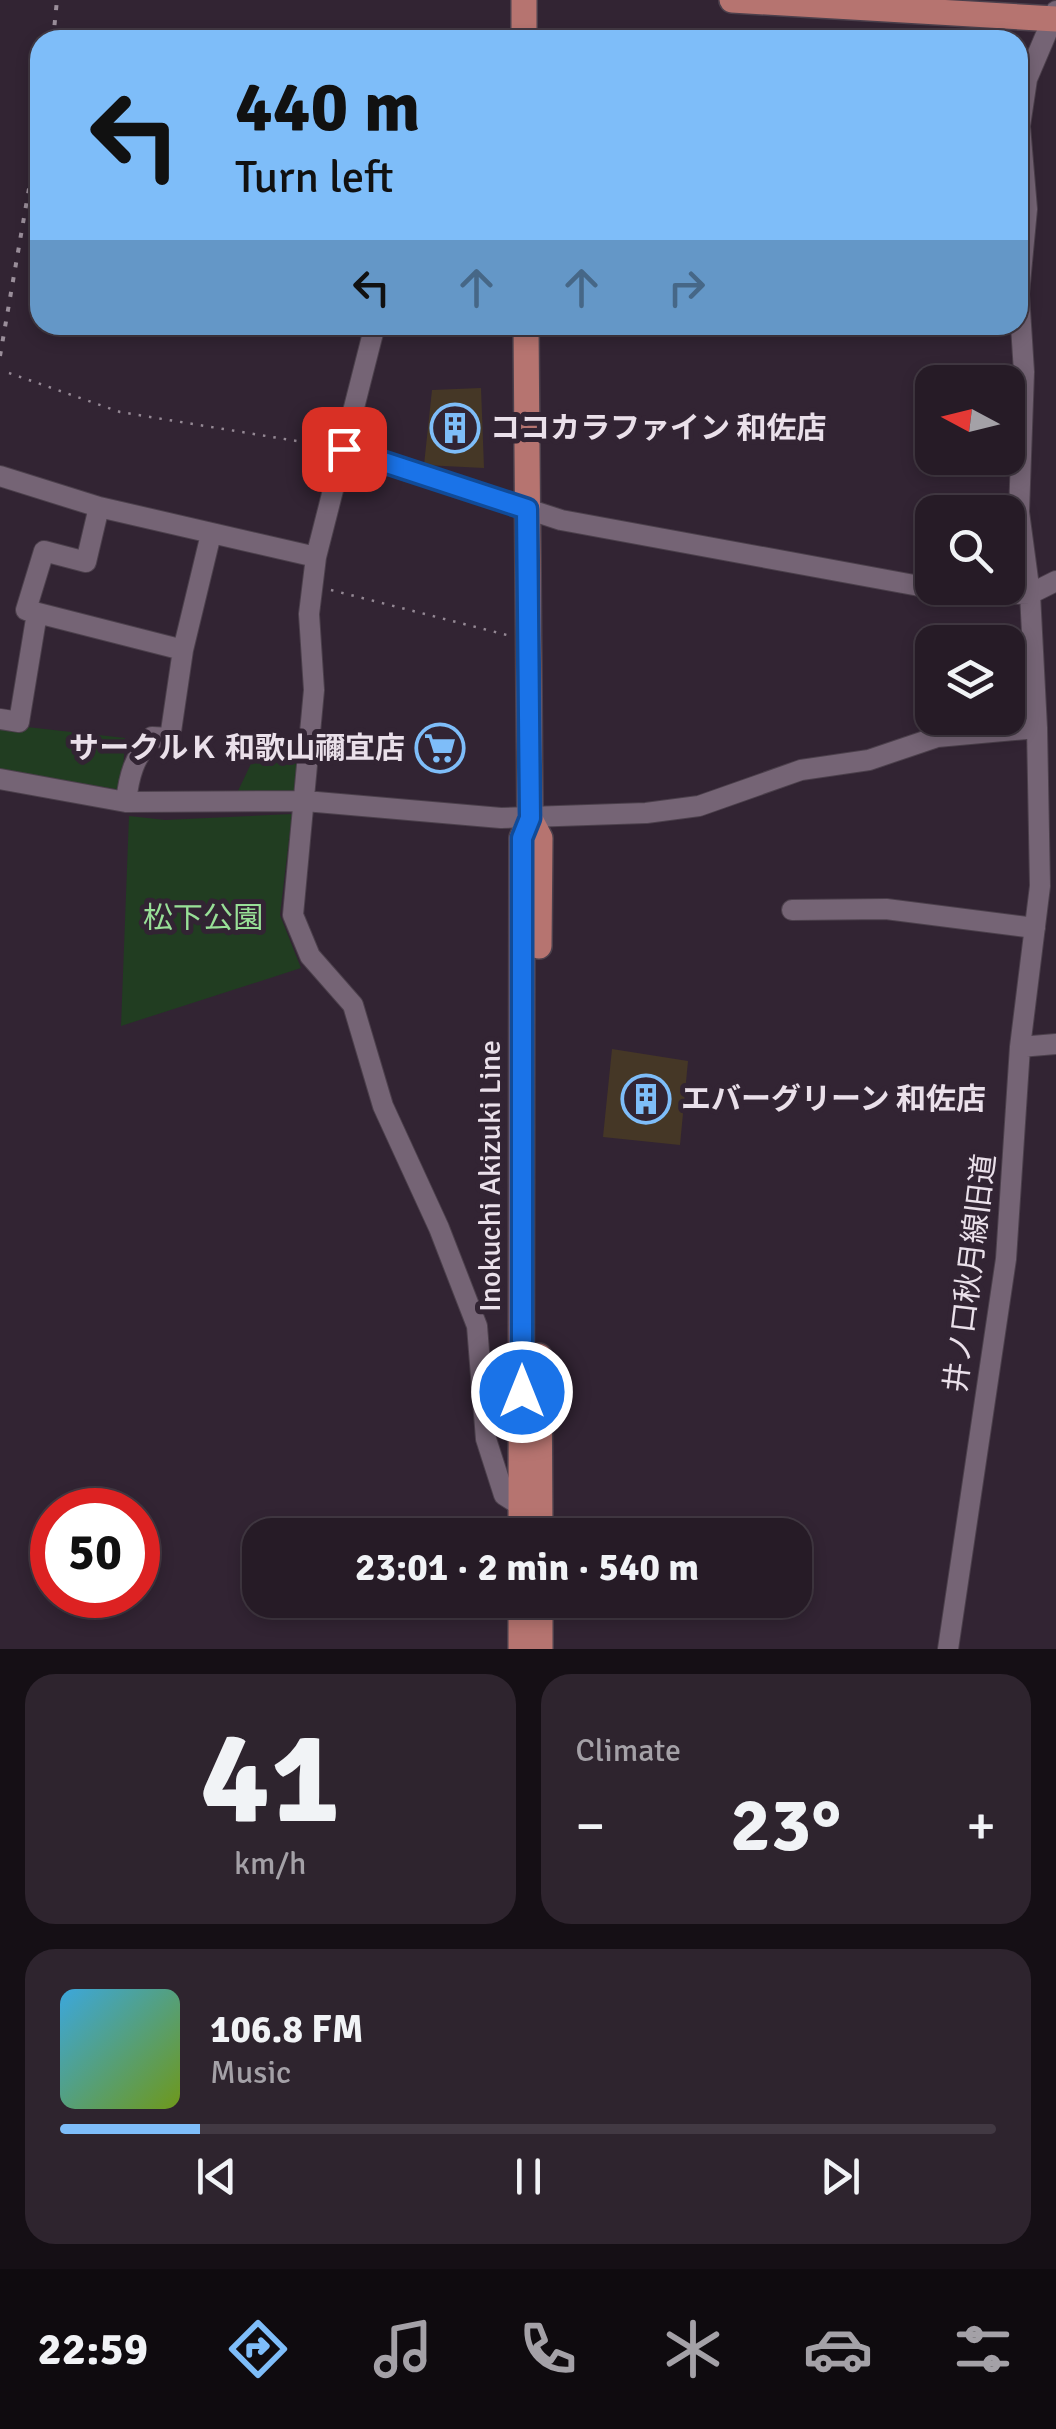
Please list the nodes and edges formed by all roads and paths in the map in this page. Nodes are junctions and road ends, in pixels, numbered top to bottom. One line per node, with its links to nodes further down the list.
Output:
1 (524, 0): 4 (main road)
2 (732, 0): 3 (main road)
3 (1055, 16): 5 (street, 井ノ口秋月線旧道)
4 (524, 30)
5 (1028, 77)
6 (372, 335): 10 (street)
7 (526, 335): 13 (main road, Inokuchi Akizuki Line)
8 (1022, 335): 18 (street, 井ノ口秋月線旧道)
9 (10, 373): 10 (path)
10 (344, 449): 13 (street); 15 (street)
11 (0, 476): 12 (street)
12 (99, 507): 14 (street); 19 (street)
13 (527, 509): 18 (street); 20 (main road, Inokuchi Akizuki Line)
14 (211, 534): 15 (street); 21 (street)
15 (316, 557): 17 (street)
16 (1056, 581): 18 (street)
17 (313, 585): 20 (path); 25 (street)
18 (1030, 594): 23 (street, 井ノ口秋月線旧道)
19 (37, 614): 21 (street); 22 (street)
20 (528, 639): 27 (main road, Inokuchi Akizuki Line)
21 (183, 650): 26 (street)
22 (0, 719)
23 (1037, 728): 27 (street); 29 (street, 井ノ口秋月線旧道)
24 (0, 779): 26 (street)
25 (306, 801): 26 (street); 27 (street); 32 (street)
26 (126, 802)
27 (530, 818): 32 (main road, Inokuchi Akizuki Line)
28 (792, 910): 29 (street)
29 (1034, 928): 31 (street, 井ノ口秋月線旧道)
30 (1056, 1044): 31 (street)
31 (1020, 1046): 39 (street, 井ノ口秋月線旧道)
32 (530, 1505): 33 (main road, Inokuchi Akizuki Line); 34 (main road, Inokuchi Akizuki Line)
33 (526, 1518)
34 (534, 1518)
35 (521, 1618): 37 (main road)
36 (540, 1618): 38 (main road)
37 (521, 1649)
38 (540, 1649)
39 (948, 1649)

